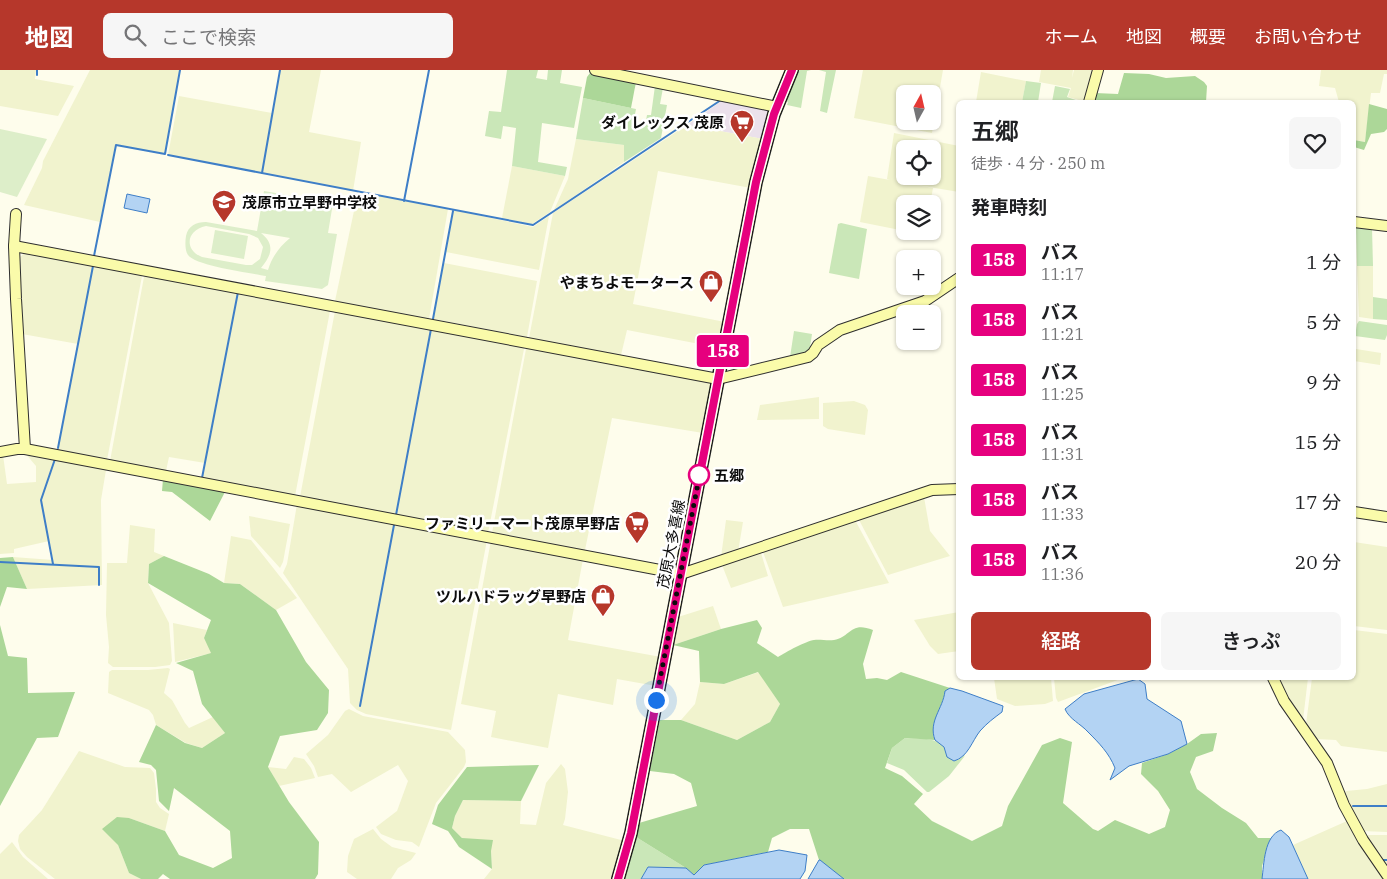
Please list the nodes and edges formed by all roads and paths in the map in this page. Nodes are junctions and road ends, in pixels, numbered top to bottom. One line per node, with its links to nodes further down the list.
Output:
1 (595, 70): 5 (street)
2 (792, 70): 5 (main road, 茂原大多喜線)
3 (1098, 70): 4 (street)
4 (1090, 100)
5 (777, 107): 11 (main road, 茂原大多喜線)
6 (16, 214): 9 (street)
7 (1356, 222): 8 (street)
8 (1387, 226)
9 (14, 246): 11 (street); 12 (street)
10 (956, 280): 11 (street)
11 (718, 379): 17 (main road, 茂原大多喜線)
12 (25, 449): 13 (street); 17 (street)
13 (0, 452)
14 (956, 489): 17 (street)
15 (1356, 512): 16 (street)
16 (1387, 516)
17 (681, 574): 20 (main road, 茂原大多喜線)
18 (1274, 680): 19 (street)
19 (1387, 876)
20 (618, 879)

